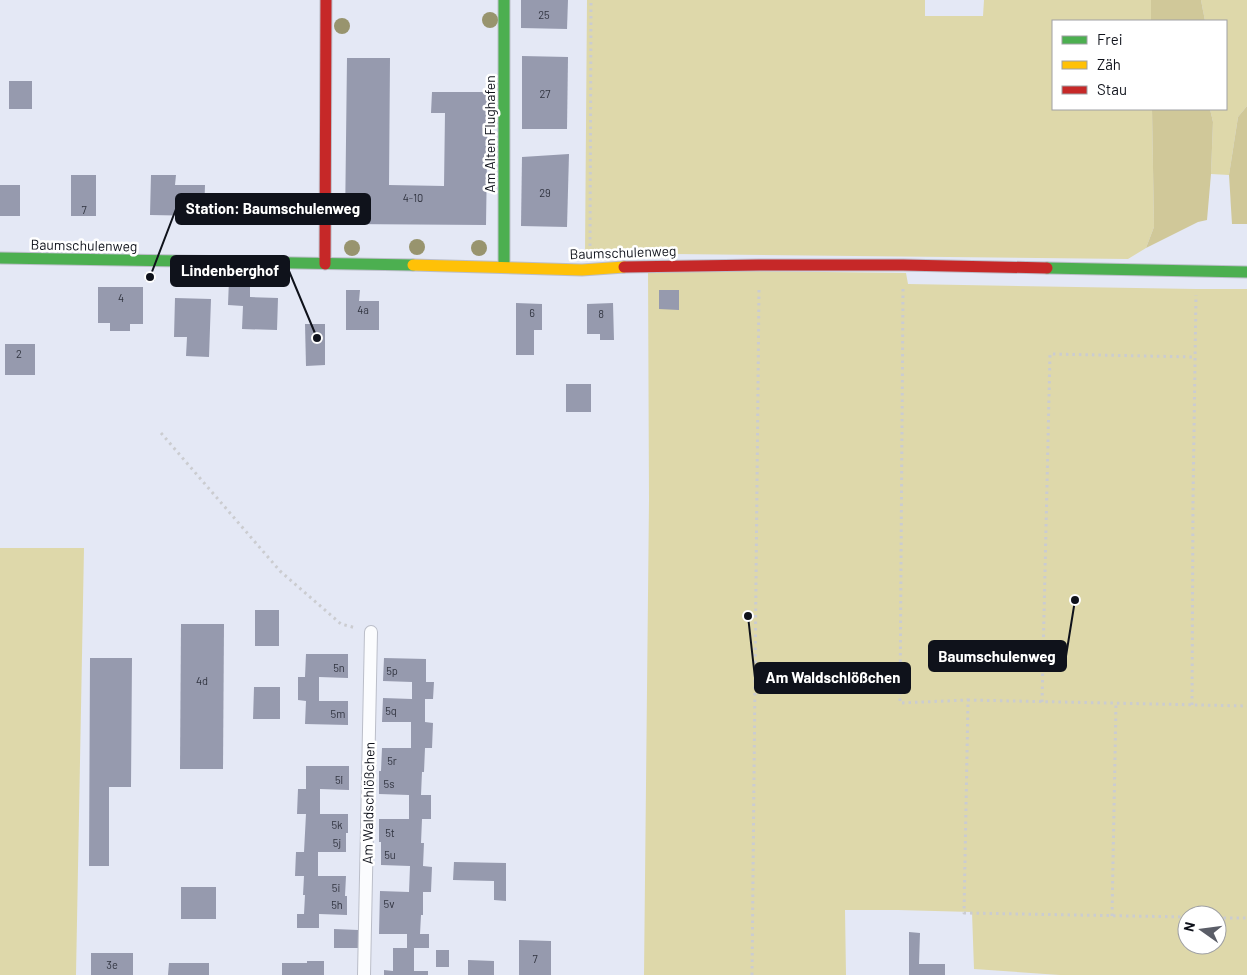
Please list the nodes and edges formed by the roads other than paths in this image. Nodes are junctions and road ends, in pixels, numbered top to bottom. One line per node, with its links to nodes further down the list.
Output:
1 (326, 0): 4 (street)
2 (504, 0): 5 (street, Am Alten Flughafen)
3 (0, 258): 4 (street, Baumschulenweg)
4 (325, 264): 5 (street, Baumschulenweg)
5 (504, 267): 6 (street, Baumschulenweg)
6 (1247, 272)
7 (371, 632): 8 (lane, Am Waldschlößchen)
8 (364, 975)

